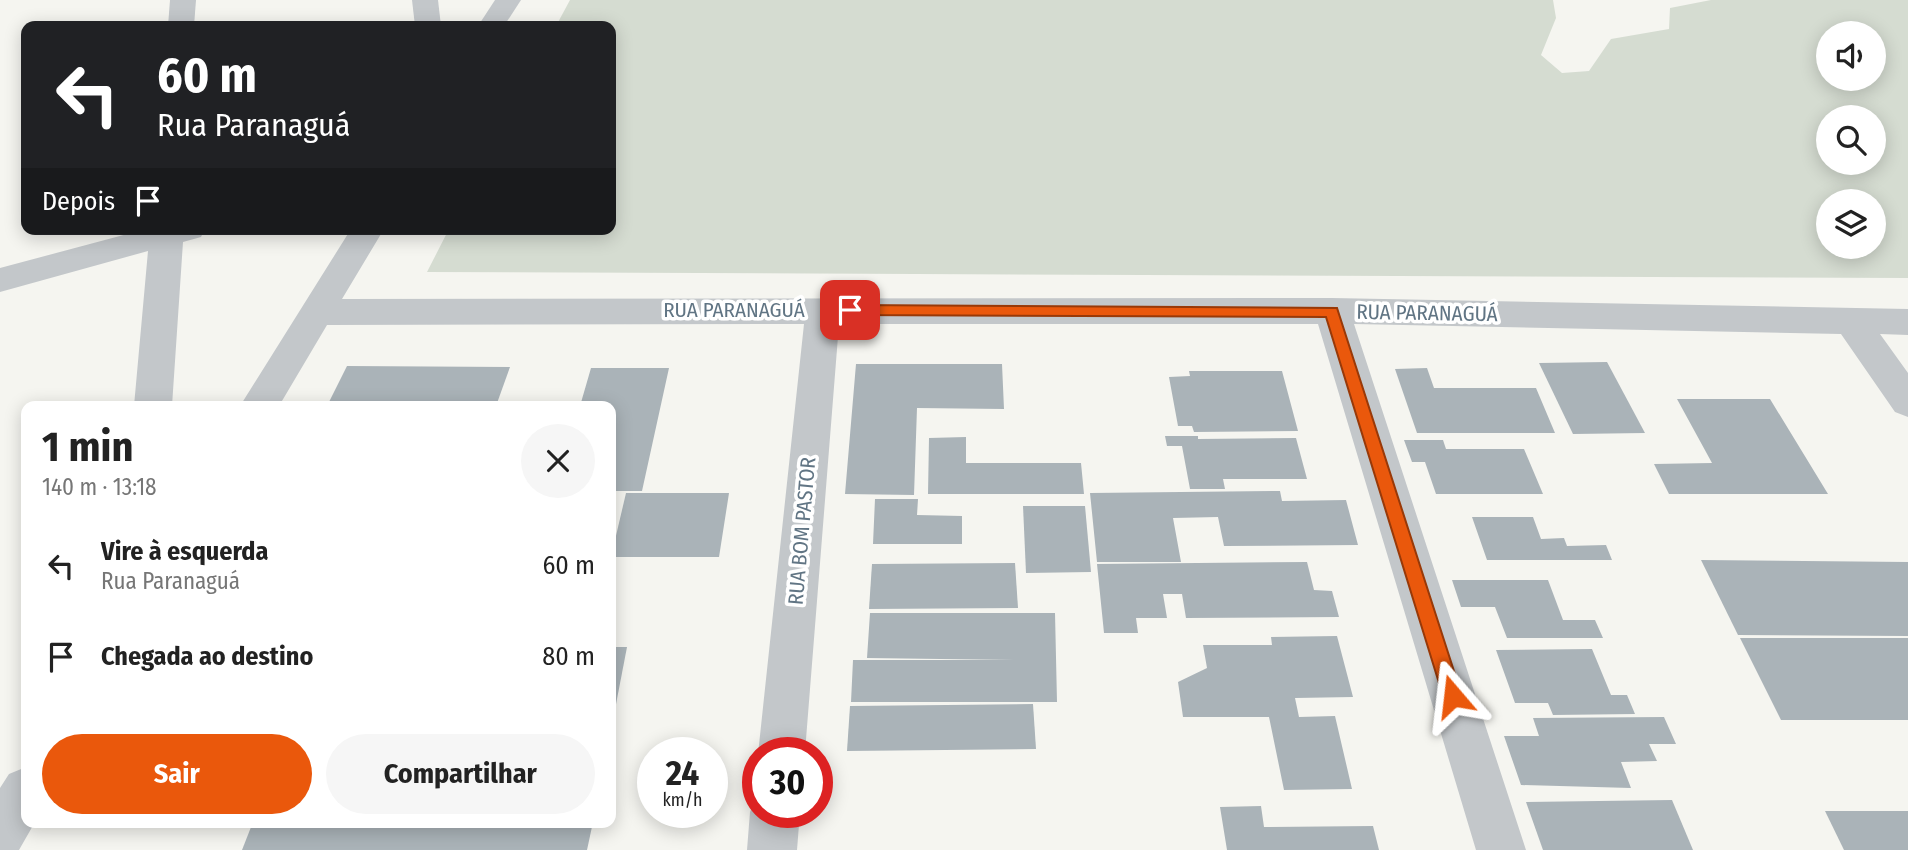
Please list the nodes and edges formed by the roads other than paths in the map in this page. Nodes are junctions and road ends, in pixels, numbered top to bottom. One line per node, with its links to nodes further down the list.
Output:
1 (183, 0): 4 (street)
2 (425, 0): 5 (street)
3 (508, 0): 6 (street)
4 (181, 21)
5 (427, 21)
6 (494, 21)
7 (160, 235): 10 (street)
8 (174, 235): 16 (street)
9 (364, 235): 12 (street)
10 (0, 280)
11 (823, 310): 12 (street, RUA PARANAGUÁ); 13 (street, RUA PARANAGUÁ); 19 (street, RUA BOM PASTOR)
12 (316, 312): 17 (street)
13 (1332, 312): 14 (street, RUA PARANAGUÁ); 24 (street)
14 (1851, 321): 15 (street, RUA PARANAGUÁ); 18 (street)
15 (1908, 322)
16 (154, 401)
17 (262, 401)
18 (1908, 402)
19 (782, 737)
20 (21, 799): 22 (street)
21 (774, 828): 23 (street)
22 (0, 834)
23 (772, 850)
24 (1501, 850)

